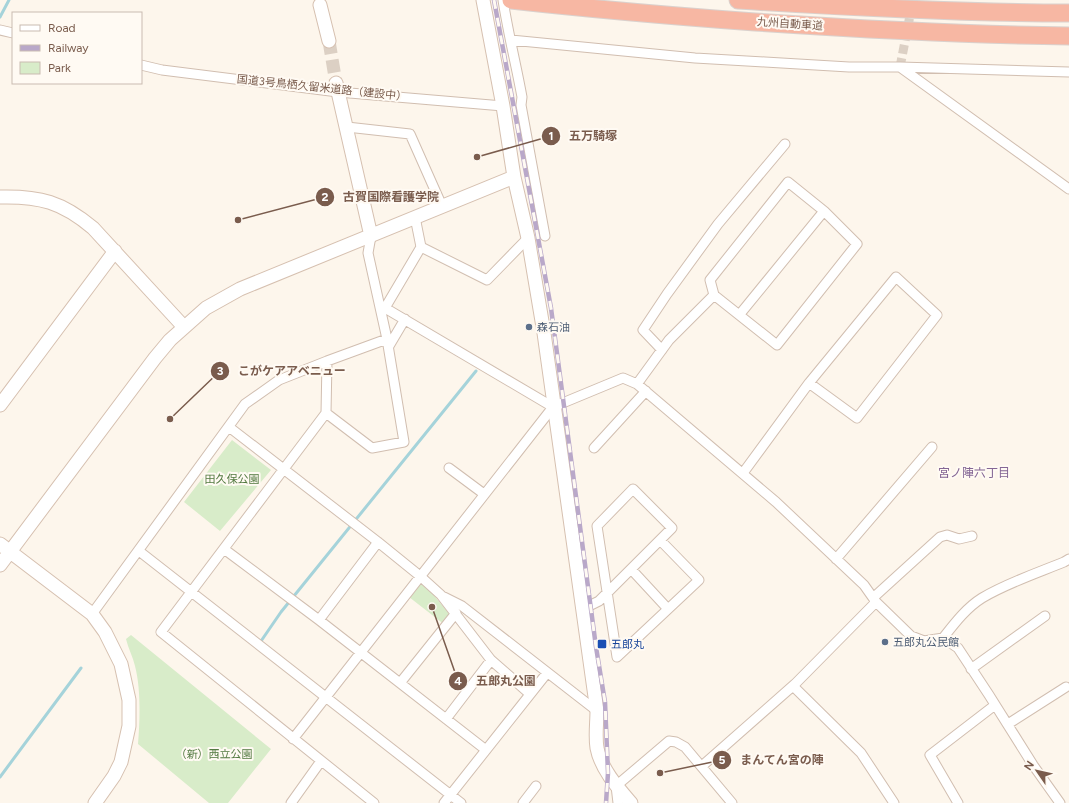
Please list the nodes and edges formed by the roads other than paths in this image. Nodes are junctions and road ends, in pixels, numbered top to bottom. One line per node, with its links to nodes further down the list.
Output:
1 (483, 0): 16 (street)
2 (503, 0): 10 (street)
3 (511, 0): 9 (highway, 九州自動車道)
4 (738, 0): 6 (highway, 九州自動車道)
5 (320, 5): 11 (street)
6 (1069, 14)
7 (0, 30): 8 (street)
8 (12, 33)
9 (1069, 36)
10 (511, 40): 13 (street); 26 (street)
11 (329, 41)
12 (142, 65): 15 (street, 国道3号鳥栖久留米道路（建設中）)
13 (900, 67): 14 (street); 20 (street)
14 (1069, 72)
15 (337, 87): 16 (street, 国道3号鳥栖久留米道路（建設中）); 17 (street)
16 (503, 106): 19 (street)
17 (346, 127): 22 (street); 25 (street)
18 (785, 144): 36 (street)
19 (514, 177): 22 (street); 27 (street)
20 (1069, 189)
21 (0, 197): 29 (street)
22 (442, 206): 24 (street)
23 (824, 211): 30 (street); 32 (street); 32 (street)
24 (415, 217): 25 (street); 28 (street)
25 (371, 236): 31 (street); 34 (street)
26 (545, 236)
27 (528, 238): 28 (street); 42 (street)
28 (421, 247): 31 (street)
29 (115, 251): 34 (street); 41 (street)
30 (714, 295): 32 (street); 36 (street)
31 (382, 306): 33 (street); 35 (street)
32 (740, 314)
33 (405, 319): 35 (street); 42 (street)
34 (184, 327): 54 (street)
35 (388, 342): 37 (street); 43 (street)
36 (662, 350): 39 (street)
37 (327, 361): 43 (street); 44 (street)
38 (809, 383): 38 (street); 49 (street)
39 (637, 384): 40 (street); 42 (street)
40 (646, 391): 46 (street); 49 (street)
41 (0, 405)
42 (553, 407): 50 (street); 66 (street)
43 (326, 413): 48 (street)
44 (229, 427): 48 (street); 56 (street)
45 (932, 446): 57 (street)
46 (594, 448)
47 (449, 468): 50 (street)
48 (283, 470): 53 (street); 55 (street)
49 (743, 473): 57 (street)
50 (484, 494): 61 (street)
51 (972, 536): 65 (street)
52 (660, 540): 60 (street); 63 (street); 67 (street)
53 (378, 542): 61 (street); 71 (street)
54 (5, 548): 59 (street); 69 (street)
55 (224, 549): 62 (street); 71 (street)
56 (139, 551): 62 (street); 69 (street)
57 (836, 559): 65 (street)
58 (1069, 559): 72 (street)
59 (0, 565)
60 (631, 569): 63 (street); 67 (street)
61 (420, 576): 64 (street); 73 (street)
62 (191, 592): 81 (street); 86 (street)
63 (607, 593): 66 (street); 67 (street)
64 (441, 595): 68 (street); 76 (street)
65 (875, 600): 72 (street); 78 (street)
66 (582, 604): 83 (street)
67 (668, 609)
68 (456, 613): 74 (street); 77 (street)
69 (92, 614): 94 (street)
70 (1045, 616): 75 (street)
71 (318, 620): 73 (street)
72 (943, 638): 75 (street)
73 (360, 652): 77 (street); 81 (street)
74 (491, 660): 80 (street); 84 (street)
75 (972, 669): 82 (street)
76 (548, 673): 80 (street); 83 (street)
77 (400, 683): 84 (street)
78 (793, 686): 89 (street); 102 (street)
79 (1066, 687): 85 (street)
80 (530, 694): 87 (street)
81 (325, 698): 86 (street); 92 (street)
82 (995, 705): 85 (street); 103 (street)
83 (597, 711): 91 (street)
84 (446, 719): 87 (street)
85 (1008, 724): 104 (street)
86 (293, 739): 88 (street)
87 (486, 750): 92 (street)
88 (321, 761): 93 (street); 95 (street)
89 (702, 766): 91 (street); 101 (street)
90 (536, 786): 98 (street)
91 (616, 786): 99 (street); 100 (street)
92 (450, 794): 96 (street); 97 (street)
93 (370, 802)
94 (95, 803)
95 (291, 803)
96 (444, 803)
97 (461, 803)
98 (523, 803)
99 (618, 803)
100 (631, 803)
101 (732, 803)
102 (894, 803)
103 (958, 803)
104 (1060, 803)

